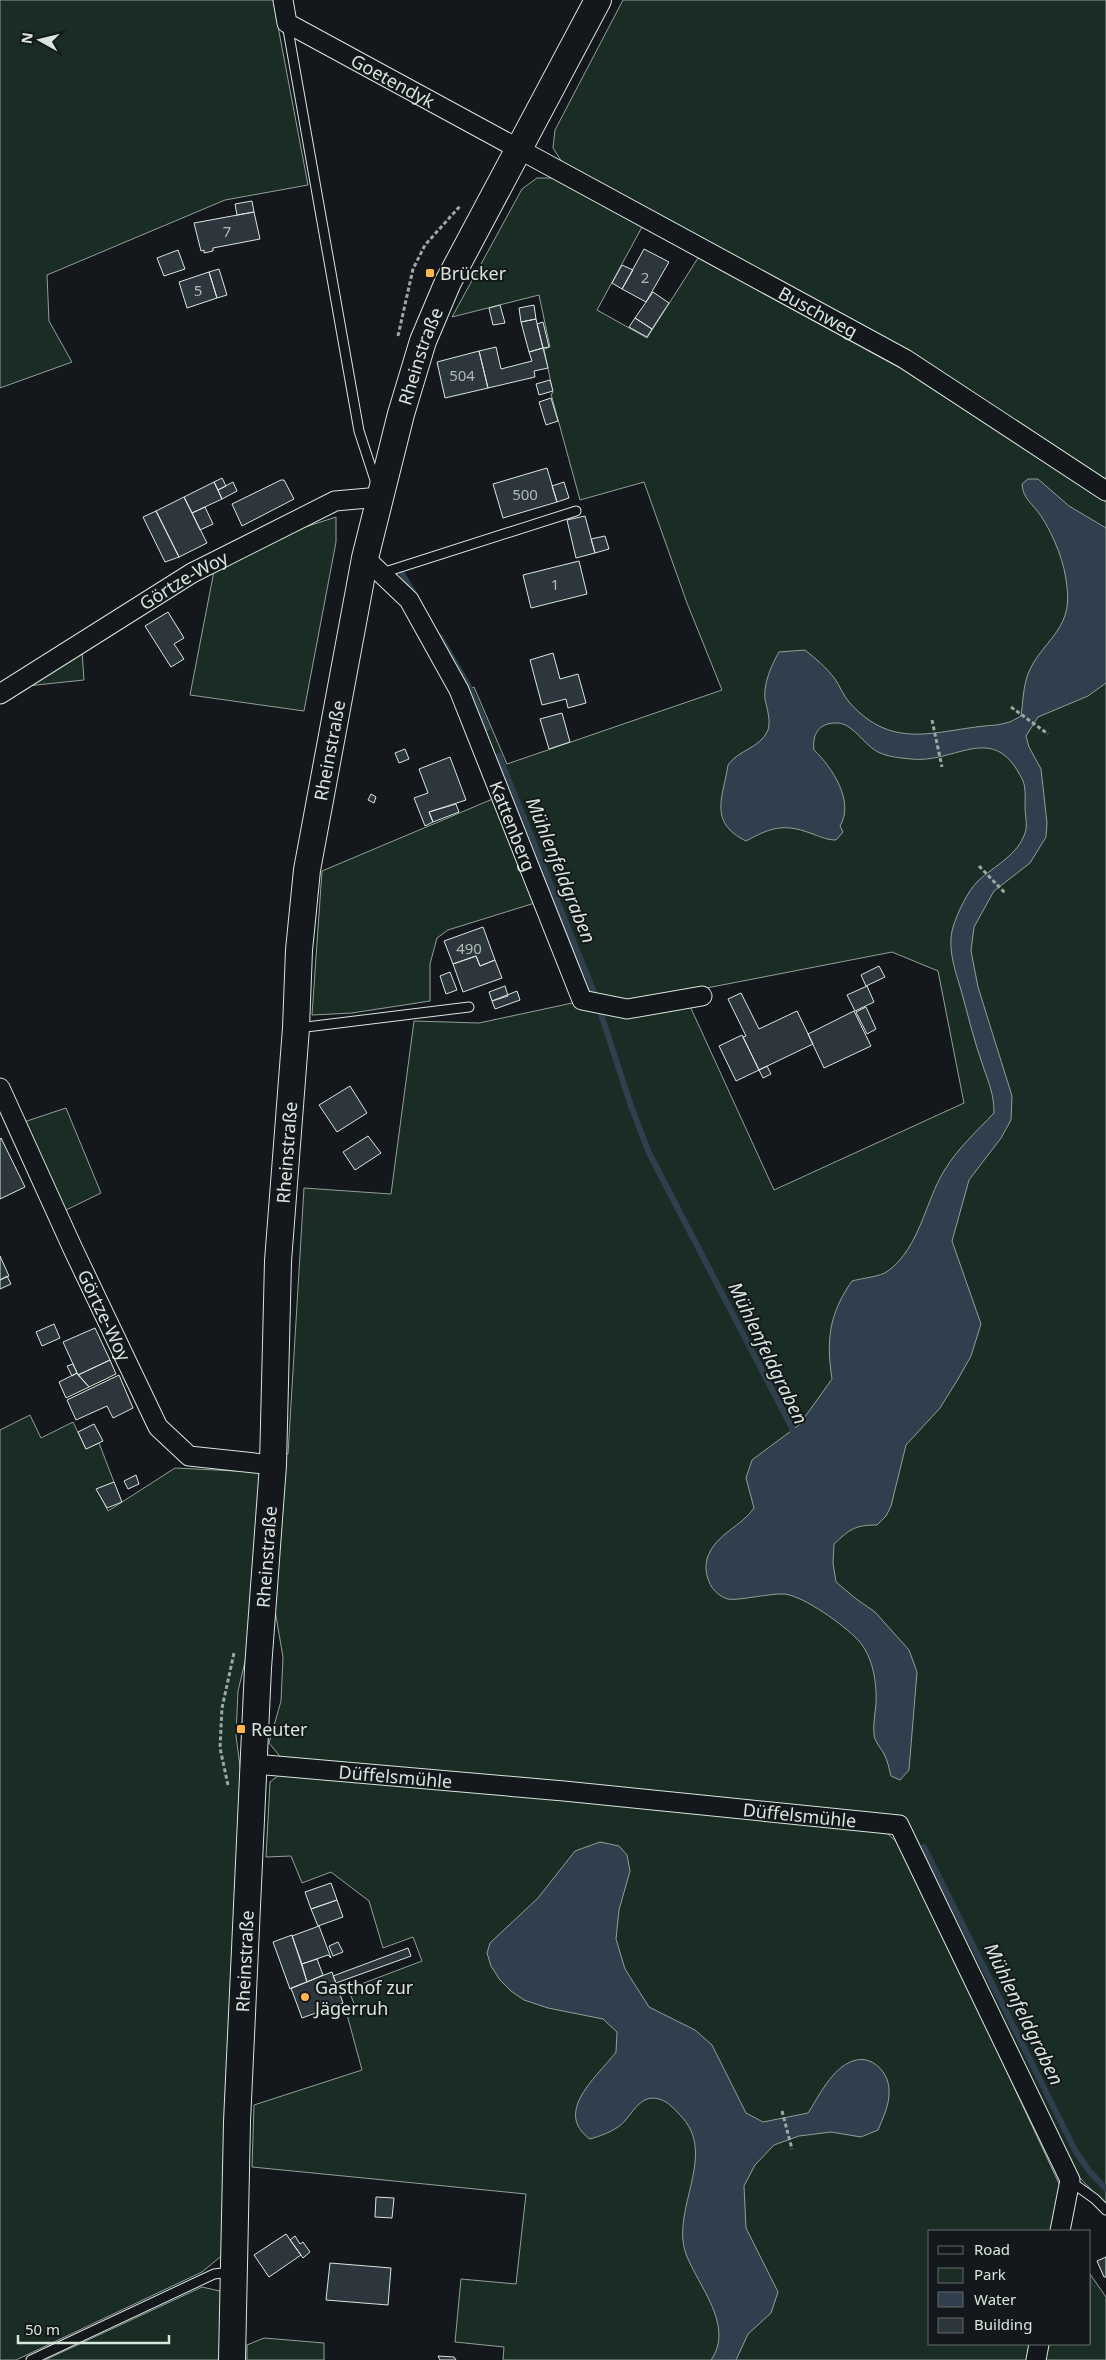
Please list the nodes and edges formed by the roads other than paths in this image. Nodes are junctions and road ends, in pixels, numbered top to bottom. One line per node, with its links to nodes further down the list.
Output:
1 (282, 0): 3 (street)
2 (598, 0): 4 (main road, Rheinstraße)
3 (287, 23): 4 (street, Goetendyk); 6 (lane)
4 (520, 149): 5 (street, Buschweg); 6 (main road, Rheinstraße)
5 (1106, 491)
6 (380, 497): 8 (main road, Rheinstraße); 9 (street, Görtze-Woy)
7 (576, 511): 8 (lane)
8 (374, 566): 10 (street, Kattenberg); 12 (main road, Rheinstraße)
9 (0, 694)
10 (702, 996)
11 (469, 1007): 12 (lane)
12 (296, 1028): 14 (main road, Rheinstraße)
13 (0, 1088): 14 (street, Görtze-Woy)
14 (273, 1465): 15 (main road, Rheinstraße)
15 (254, 1764): 16 (street, Düffelsmühle); 19 (main road, Rheinstraße)
16 (1070, 2181): 17 (lane); 18 (street)
17 (1106, 2210)
18 (1060, 2230)
19 (234, 2271): 21 (lane); 22 (main road, Rheinstraße)
20 (1039, 2345): 23 (street)
21 (31, 2360)
22 (232, 2360)
23 (1036, 2360)

